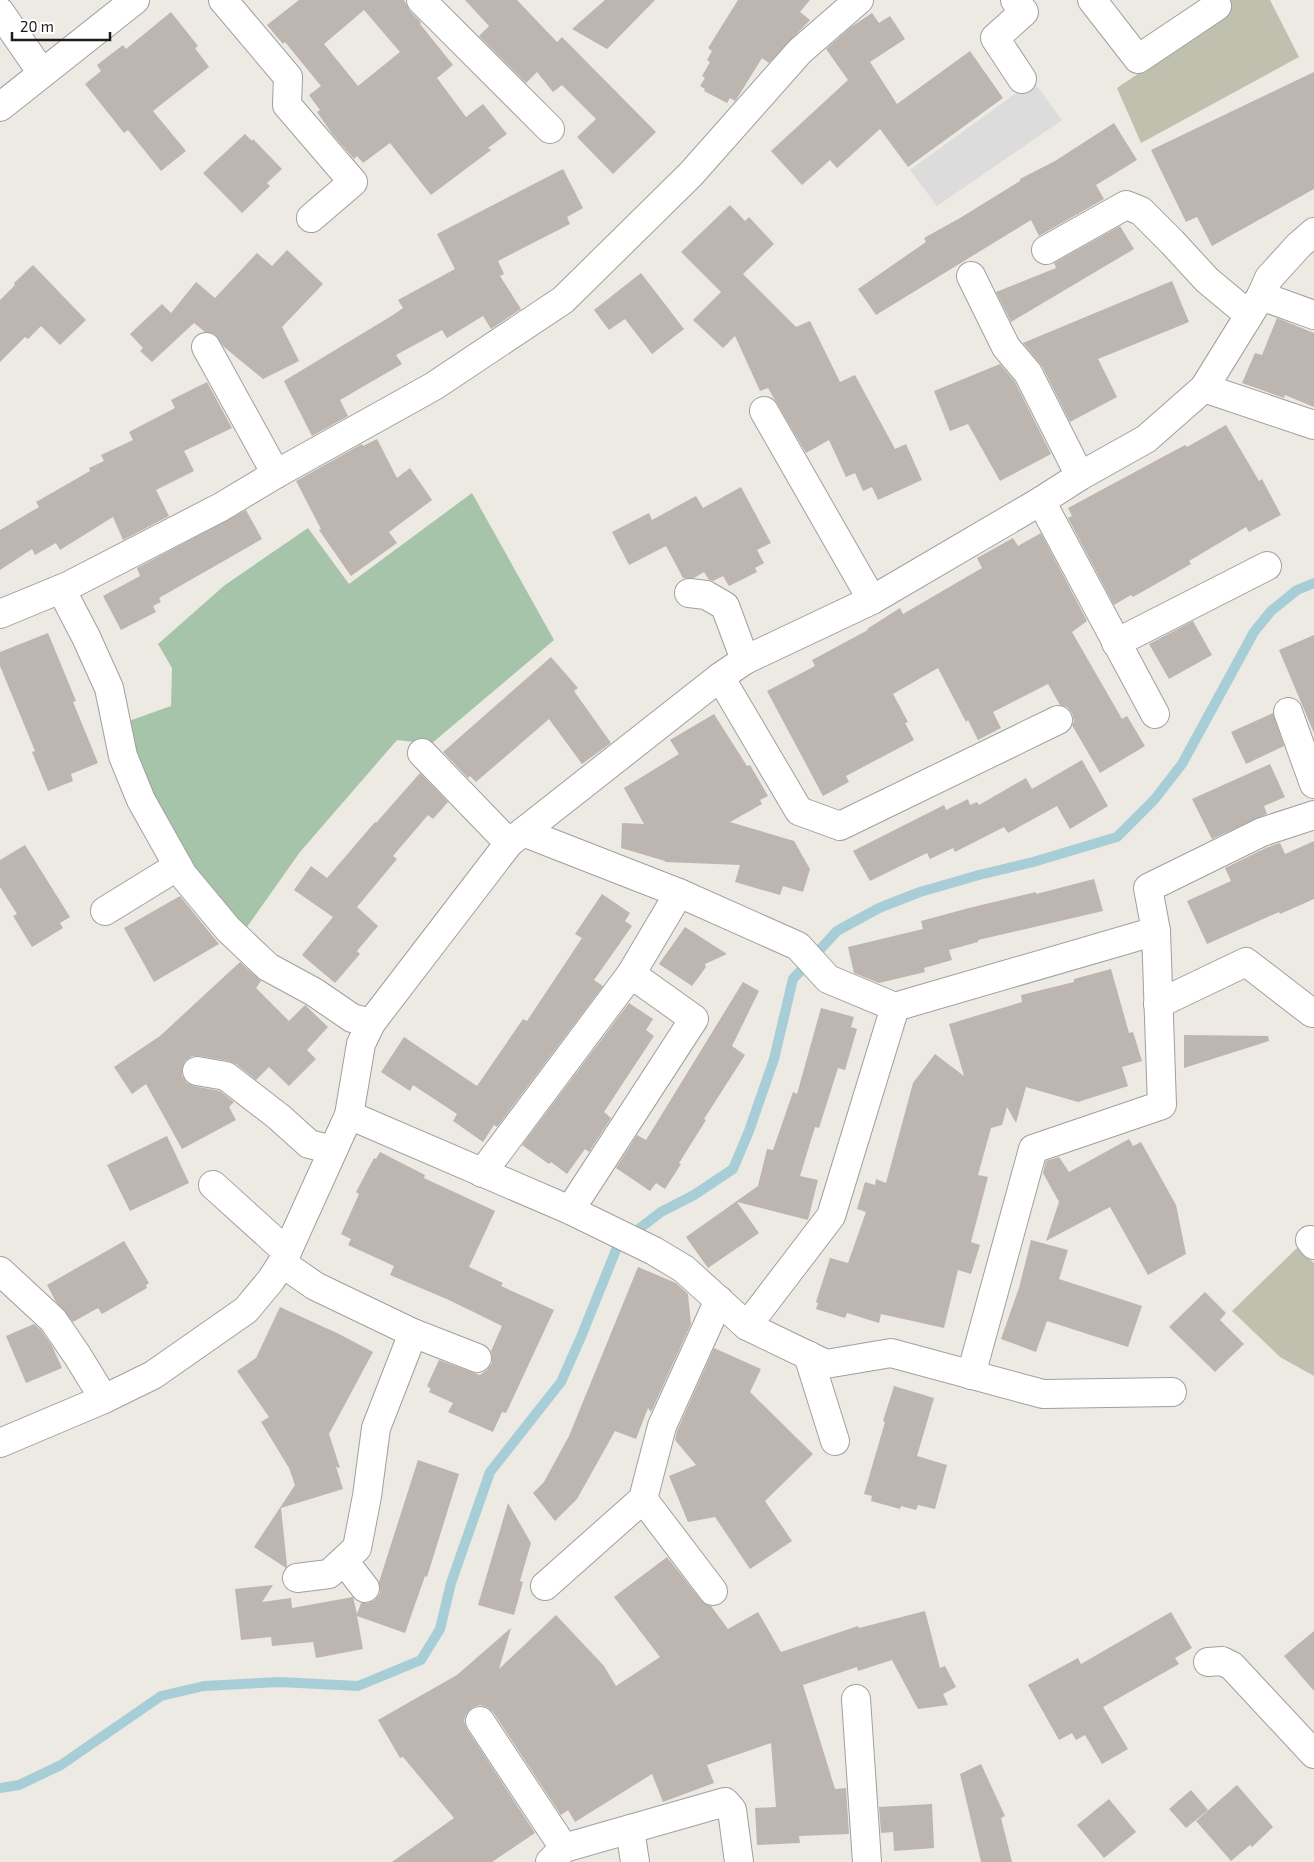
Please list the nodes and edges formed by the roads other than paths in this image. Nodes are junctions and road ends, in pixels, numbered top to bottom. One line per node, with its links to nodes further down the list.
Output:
1 (135, 0): 9 (street)
2 (223, 0): 13 (street)
3 (421, 0): 12 (street)
4 (859, 0): 23 (street)
5 (1015, 0): 10 (street)
6 (1092, 0): 7 (street)
7 (1217, 6)
8 (0, 12): 9 (street)
9 (42, 73): 11 (street)
10 (1022, 79)
11 (0, 107)
12 (550, 129)
13 (311, 218)
14 (1314, 232): 17 (street)
15 (1046, 250): 17 (street)
16 (971, 276): 24 (street)
17 (1255, 306): 18 (street); 20 (street)
18 (1314, 315)
19 (206, 347): 23 (street)
20 (1204, 388): 22 (street); 24 (street)
21 (764, 411): 29 (street)
22 (1314, 426)
23 (276, 474): 27 (street)
24 (1080, 476): 25 (street)
25 (1040, 501): 29 (street); 31 (street)
26 (1267, 566): 31 (street)
27 (61, 589): 30 (street); 41 (street)
28 (689, 594): 32 (street)
29 (872, 600): 32 (street)
30 (0, 614)
31 (1116, 642): 35 (street)
32 (745, 660): 33 (street)
33 (720, 677): 36 (street); 40 (street)
34 (1288, 712): 38 (street)
35 (1155, 714)
36 (1058, 720)
37 (422, 752): 40 (street)
38 (1314, 784)
39 (1314, 815): 44 (street)
40 (516, 837): 42 (street); 49 (street)
41 (178, 866): 43 (street); 49 (street)
42 (680, 893): 45 (street); 47 (street)
43 (105, 911)
44 (1156, 932): 46 (street); 47 (street)
45 (631, 974): 53 (street); 55 (street)
46 (1158, 1004): 48 (street); 63 (street)
47 (894, 1007): 59 (street)
48 (1312, 1013)
49 (371, 1023): 51 (street)
50 (197, 1071): 52 (street)
51 (349, 1115): 52 (street); 53 (street)
52 (333, 1150): 56 (street)
53 (482, 1173): 55 (street)
54 (213, 1185): 56 (street)
55 (570, 1210): 58 (street)
56 (284, 1258): 60 (street); 65 (street)
57 (0, 1271): 65 (street)
58 (718, 1300): 59 (street); 68 (street)
59 (747, 1326): 61 (street)
60 (413, 1332): 62 (street); 69 (street)
61 (808, 1355): 63 (street); 66 (street)
62 (477, 1358)
63 (971, 1375): 64 (street)
64 (1172, 1392)
65 (104, 1399): 67 (street)
66 (834, 1442)
67 (0, 1444)
68 (643, 1499): 71 (street); 73 (street)
69 (344, 1561): 70 (street); 72 (street)
70 (298, 1578)
71 (545, 1586)
72 (365, 1588)
73 (713, 1591)
74 (1208, 1662): 77 (street)
75 (856, 1699): 82 (street)
76 (480, 1721): 79 (street)
77 (1314, 1754)
78 (630, 1829): 79 (street); 80 (street); 81 (street)
79 (557, 1855)
80 (635, 1862)
81 (739, 1862)
82 (867, 1862)

